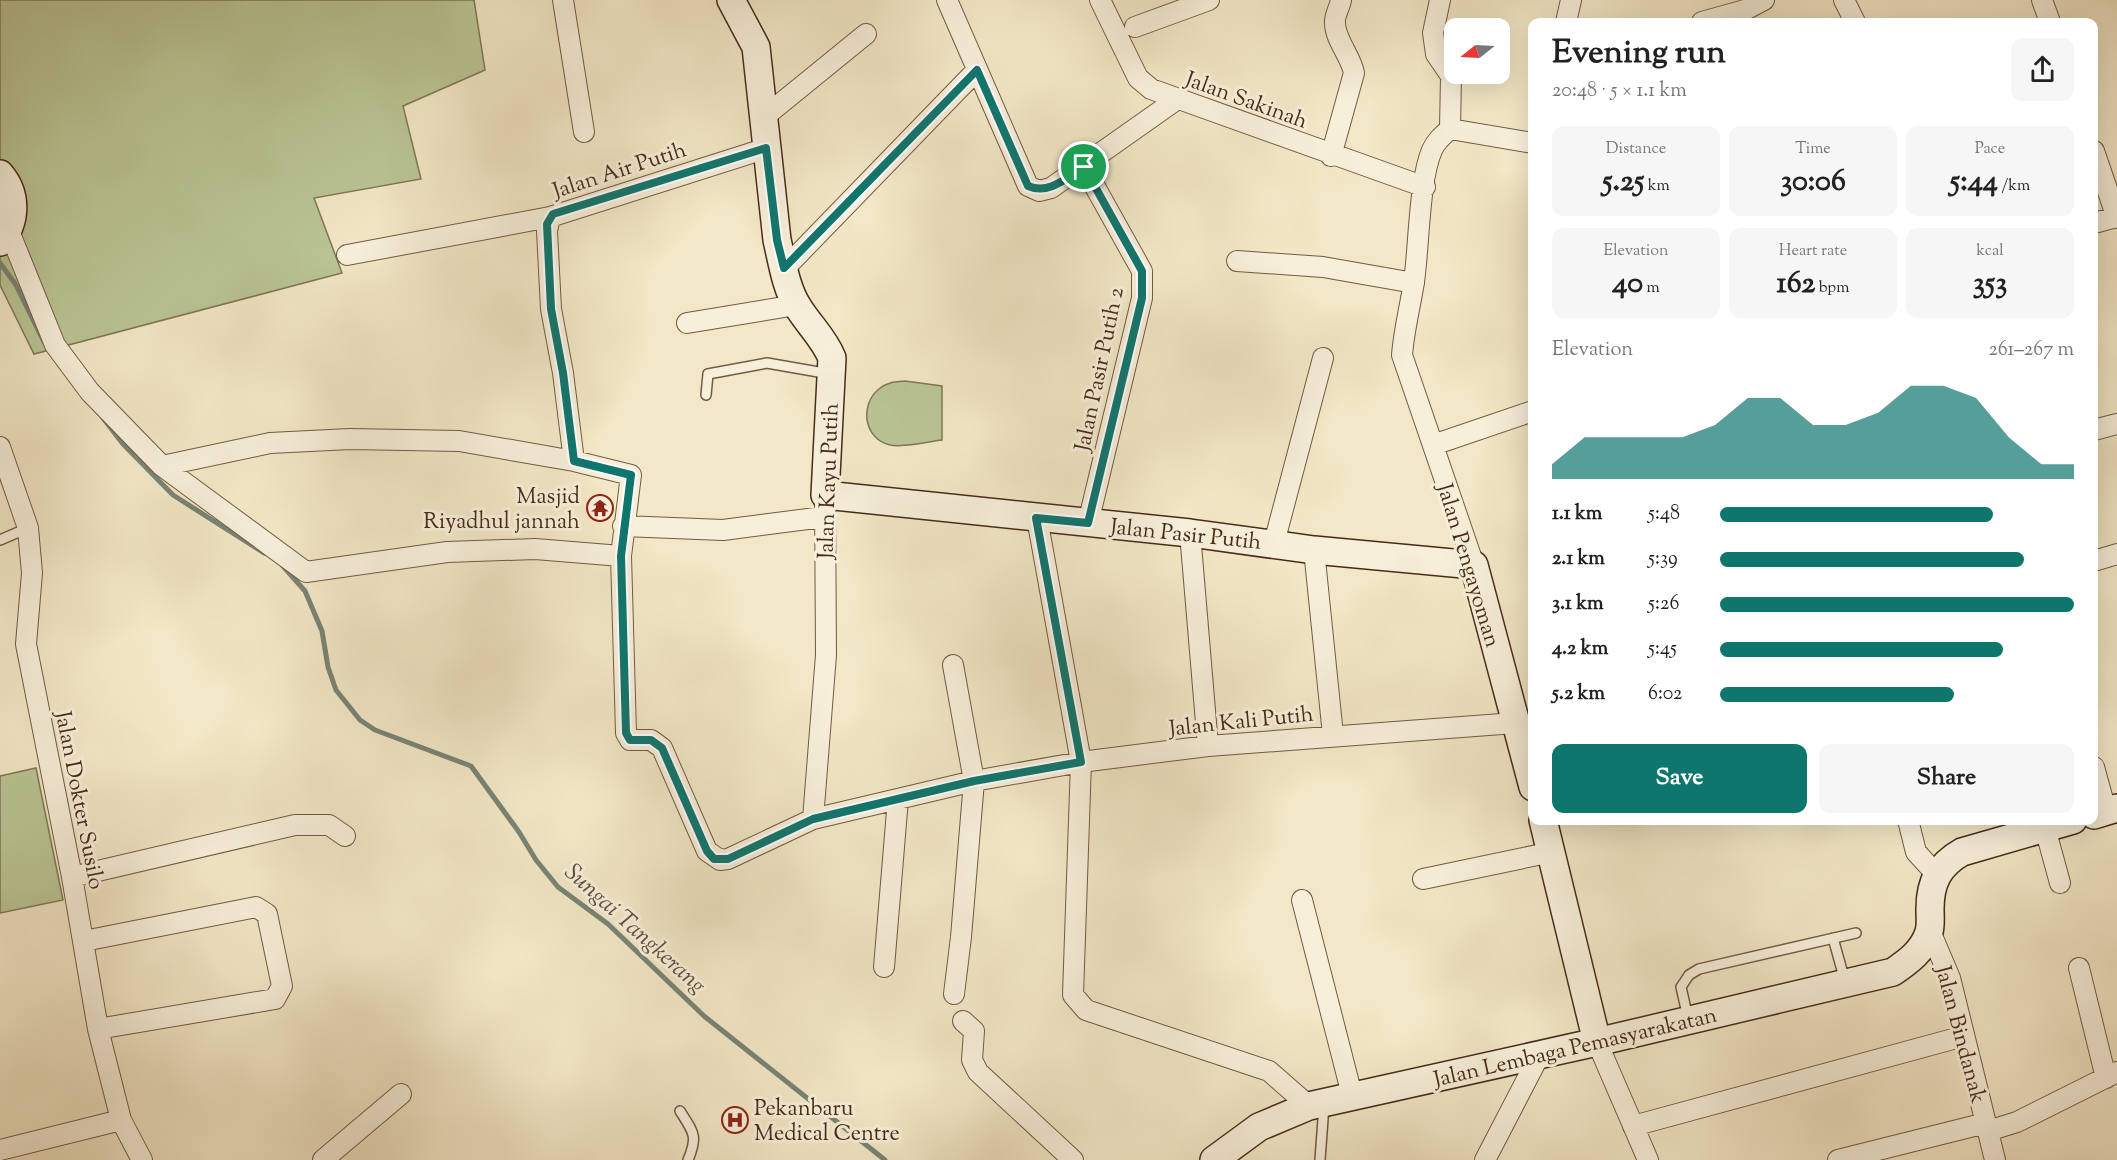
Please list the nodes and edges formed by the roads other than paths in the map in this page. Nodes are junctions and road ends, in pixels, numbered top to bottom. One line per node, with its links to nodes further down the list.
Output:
1 (563, 0): 22 (street)
2 (731, 0): 20 (street, Jalan Kayu Putih)
3 (947, 0): 18 (street)
4 (1100, 0): 19 (street, Jalan Sakinah)
5 (1209, 0): 16 (street)
6 (1341, 0): 25 (street)
7 (1440, 0): 21 (street)
8 (1571, 0): 12 (street)
9 (1764, 0): 13 (street)
10 (1844, 0): 14 (street)
11 (2042, 0): 15 (street)
12 (1567, 18)
13 (1716, 18)
14 (1853, 18)
15 (2049, 18)
16 (1135, 27)
17 (866, 34): 20 (street)
18 (977, 70): 27 (street); 36 (street)
19 (1176, 100): 25 (street, Jalan Sakinah); 27 (street)
20 (764, 117): 24 (street, Jalan Kayu Putih)
21 (1450, 129): 23 (street); 29 (street, Jalan Pengayoman)
22 (584, 132)
23 (1528, 142)
24 (766, 148): 30 (street, Jalan Air Putih); 36 (street, Jalan Kayu Putih)
25 (1330, 156): 29 (street, Jalan Sakinah)
26 (2098, 162): 31 (street)
27 (1084, 167): 52 (street, Jalan Pasir Putih 2)
28 (0, 174): 33 (street)
29 (1425, 187): 37 (street, Jalan Pengayoman)
30 (550, 217): 34 (street); 48 (street, Jalan Air Putih)
31 (2117, 217): 32 (street)
32 (2098, 222)
33 (4, 237): 49 (street)
34 (347, 255)
35 (1237, 261): 37 (street)
36 (784, 268): 38 (street, Jalan Kayu Putih)
37 (1414, 283): 46 (street, Jalan Pengayoman)
38 (796, 305): 39 (street); 41 (street, Jalan Kayu Putih)
39 (687, 323)
40 (1323, 358): 57 (street)
41 (832, 374): 42 (lane); 50 (street, Jalan Kayu Putih)
42 (706, 396)
43 (1528, 413): 46 (street)
44 (2117, 424): 45 (street)
45 (2098, 429)
46 (1433, 445): 62 (street, Jalan Pengayoman)
47 (0, 447): 54 (street, Jalan Dokter Susilo)
48 (574, 461): 49 (street); 53 (street)
49 (162, 466): 60 (street)
50 (824, 506): 51 (street, Jalan Pasir Putih); 53 (street); 73 (street, Jalan Kayu Putih)
51 (1036, 518): 52 (street, Jalan Pasir Putih); 67 (street)
52 (1088, 523): 55 (street, Jalan Pasir Putih)
53 (623, 526): 60 (street)
54 (28, 528): 56 (lane); 81 (street, Jalan Dokter Susilo)
55 (1190, 533): 57 (street, Jalan Pasir Putih); 66 (street)
56 (0, 540)
57 (1274, 543): 58 (street, Jalan Pasir Putih)
58 (1314, 550): 62 (street, Jalan Pasir Putih); 65 (street)
59 (2117, 554): 61 (street)
60 (621, 556): 73 (street)
61 (2098, 560)
62 (1474, 565): 64 (street, Jalan Pengayoman)
63 (953, 665): 69 (street)
64 (1515, 723): 65 (street, Jalan Kali Putih); 68 (street, Jalan Pengayoman)
65 (1333, 735): 66 (street, Jalan Kali Putih)
66 (1208, 746): 67 (street, Jalan Kali Putih)
67 (1081, 762): 69 (street, Jalan Kali Putih); 102 (street)
68 (1528, 769)
69 (974, 781): 71 (street); 92 (street)
70 (2098, 782): 72 (street)
71 (898, 799): 73 (street); 89 (street)
72 (2106, 812)
73 (813, 819)
74 (1544, 825): 79 (street)
75 (1909, 825): 80 (street)
76 (2056, 825): 77 (street)
77 (2045, 828): 80 (street); 83 (street)
78 (345, 836): 81 (street)
79 (1552, 852): 82 (street); 97 (street)
80 (1936, 874): 85 (street, Jalan Bindanak)
81 (72, 876): 88 (street, Jalan Dokter Susilo)
82 (1423, 879)
83 (2060, 883)
84 (1302, 900): 101 (street)
85 (1930, 931): 91 (street, Jalan Lembaga Pemasyarakatan); 96 (street, Jalan Bindanak)
86 (1856, 933): 87 (lane)
87 (1833, 938): 91 (lane); 94 (lane)
88 (84, 941): 95 (street, Jalan Dokter Susilo); 95 (street)
89 (884, 967)
90 (2079, 968): 99 (street)
91 (1846, 983): 94 (street, Jalan Lembaga Pemasyarakatan)
92 (954, 994)
93 (963, 1020): 111 (street)
94 (1689, 1020): 97 (street, Jalan Lembaga Pemasyarakatan)
95 (98, 1029): 104 (street, Jalan Dokter Susilo)
96 (1964, 1036): 105 (street); 106 (street, Jalan Bindanak)
97 (1597, 1042): 98 (street, Jalan Lembaga Pemasyarakatan); 105 (street)
98 (1539, 1056): 101 (street, Jalan Lembaga Pemasyarakatan); 114 (street)
99 (2112, 1075): 106 (street)
100 (401, 1094): 109 (street)
101 (1352, 1095): 102 (street, Jalan Lembaga Pemasyarakatan)
102 (1317, 1104): 112 (street, Jalan Lembaga Pemasyarakatan); 113 (lane)
103 (680, 1111): 110 (lane)
104 (121, 1120): 107 (street); 108 (street, Jalan Dokter Susilo)
105 (1633, 1126): 115 (street)
106 (1987, 1127): 116 (street); 117 (street, Jalan Bindanak)
107 (0, 1150)
108 (142, 1160)
109 (322, 1160)
110 (687, 1160)
111 (1073, 1160)
112 (1214, 1160)
113 (1320, 1160)
114 (1485, 1160)
115 (1648, 1160)
116 (1838, 1160)
117 (1995, 1160)

